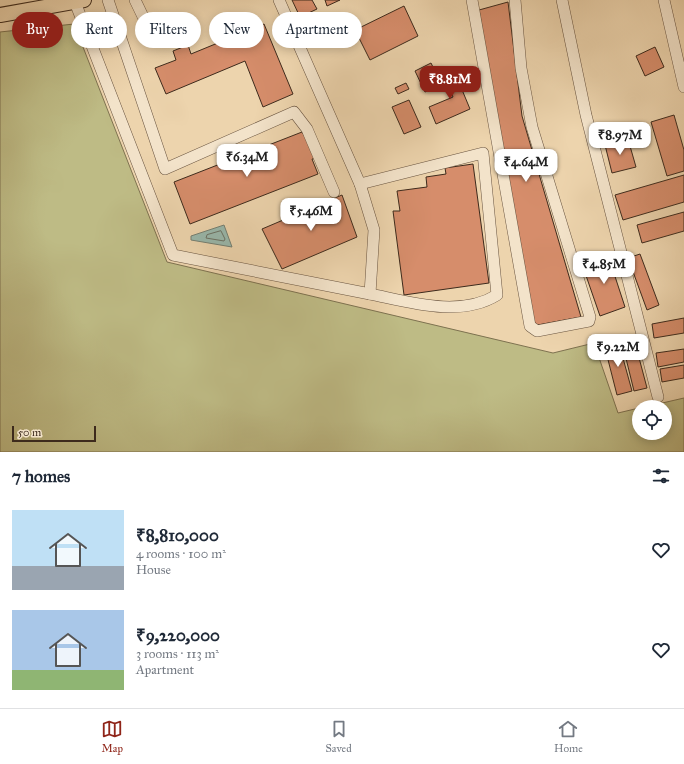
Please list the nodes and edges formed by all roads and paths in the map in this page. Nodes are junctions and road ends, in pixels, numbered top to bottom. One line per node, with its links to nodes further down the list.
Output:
1 (108, 0): 13 (street)
2 (135, 0): 9 (street)
3 (279, 0): 12 (street)
4 (472, 0): 5 (street)
5 (515, 0)
6 (562, 0): 15 (street)
7 (664, 0): 11 (street)
8 (80, 1): 10 (main road); 14 (street)
9 (141, 12)
10 (0, 15)
11 (684, 87)
12 (360, 184): 14 (street); 14 (street)
13 (334, 192)
14 (370, 294)
15 (658, 397)

